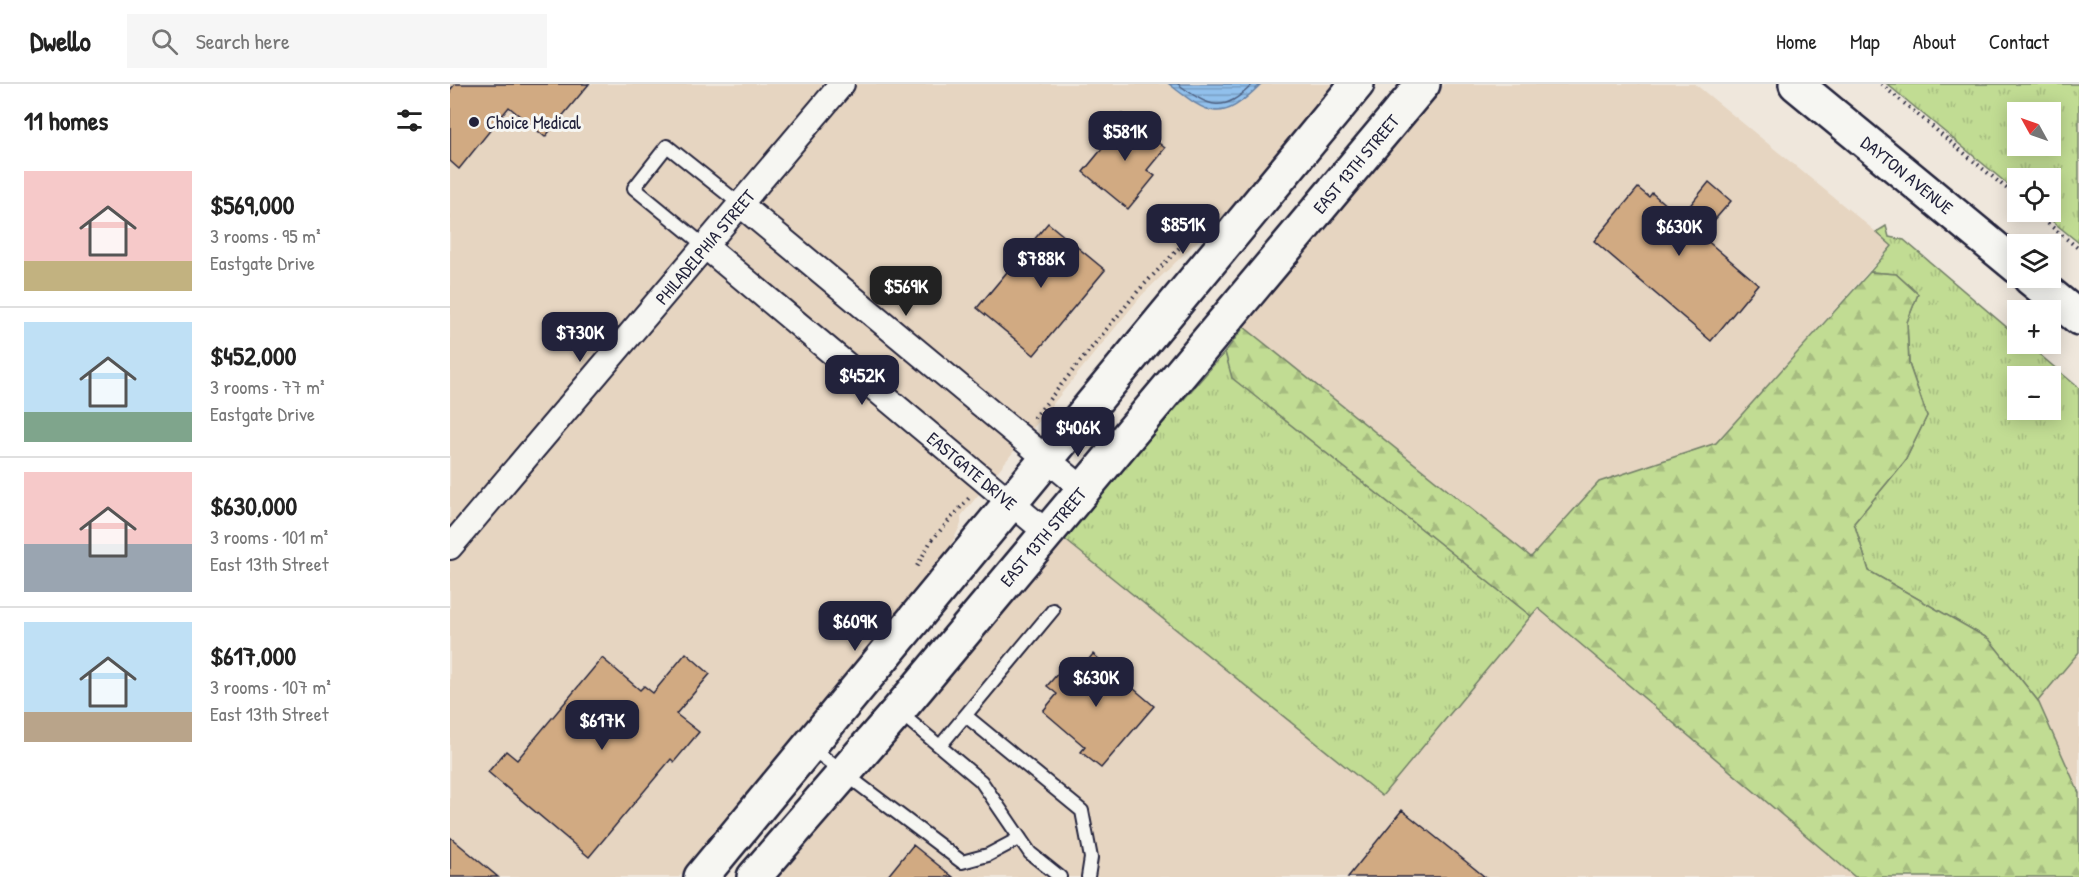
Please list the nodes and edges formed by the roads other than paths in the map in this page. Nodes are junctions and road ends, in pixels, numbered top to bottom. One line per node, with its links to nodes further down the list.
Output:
1 (842, 84): 5 (street, PHILADELPHIA STREET)
2 (1358, 84): 10 (main road)
3 (1423, 84): 11 (main road, EAST 13TH STREET)
4 (1796, 84): 7 (main road, DAYTON AVENUE)
5 (741, 205): 6 (street, PHILADELPHIA STREET); 6 (lane); 10 (street)
6 (706, 247): 12 (street, EASTGATE DRIVE); 14 (street, PHILADELPHIA STREET)
7 (2007, 258)
8 (2042, 288): 9 (main road)
9 (2079, 318)
10 (1047, 459): 11 (street); 12 (main road)
11 (1083, 489): 13 (main road, EAST 13TH STREET)
12 (1010, 503): 13 (street, EASTGATE DRIVE); 19 (main road)
13 (1046, 532): 16 (main road, EAST 13TH STREET)
14 (450, 547)
15 (1053, 610): 17 (lane)
16 (898, 711): 18 (lane); 20 (main road, EAST 13TH STREET)
17 (966, 716): 18 (lane); 25 (lane)
18 (940, 746): 21 (lane)
19 (810, 747): 20 (lane); 22 (main road)
20 (845, 773): 21 (lane); 23 (main road, EAST 13TH STREET)
21 (1020, 838): 24 (lane)
22 (701, 877)
23 (754, 877)
24 (1060, 877)
25 (1088, 877)

